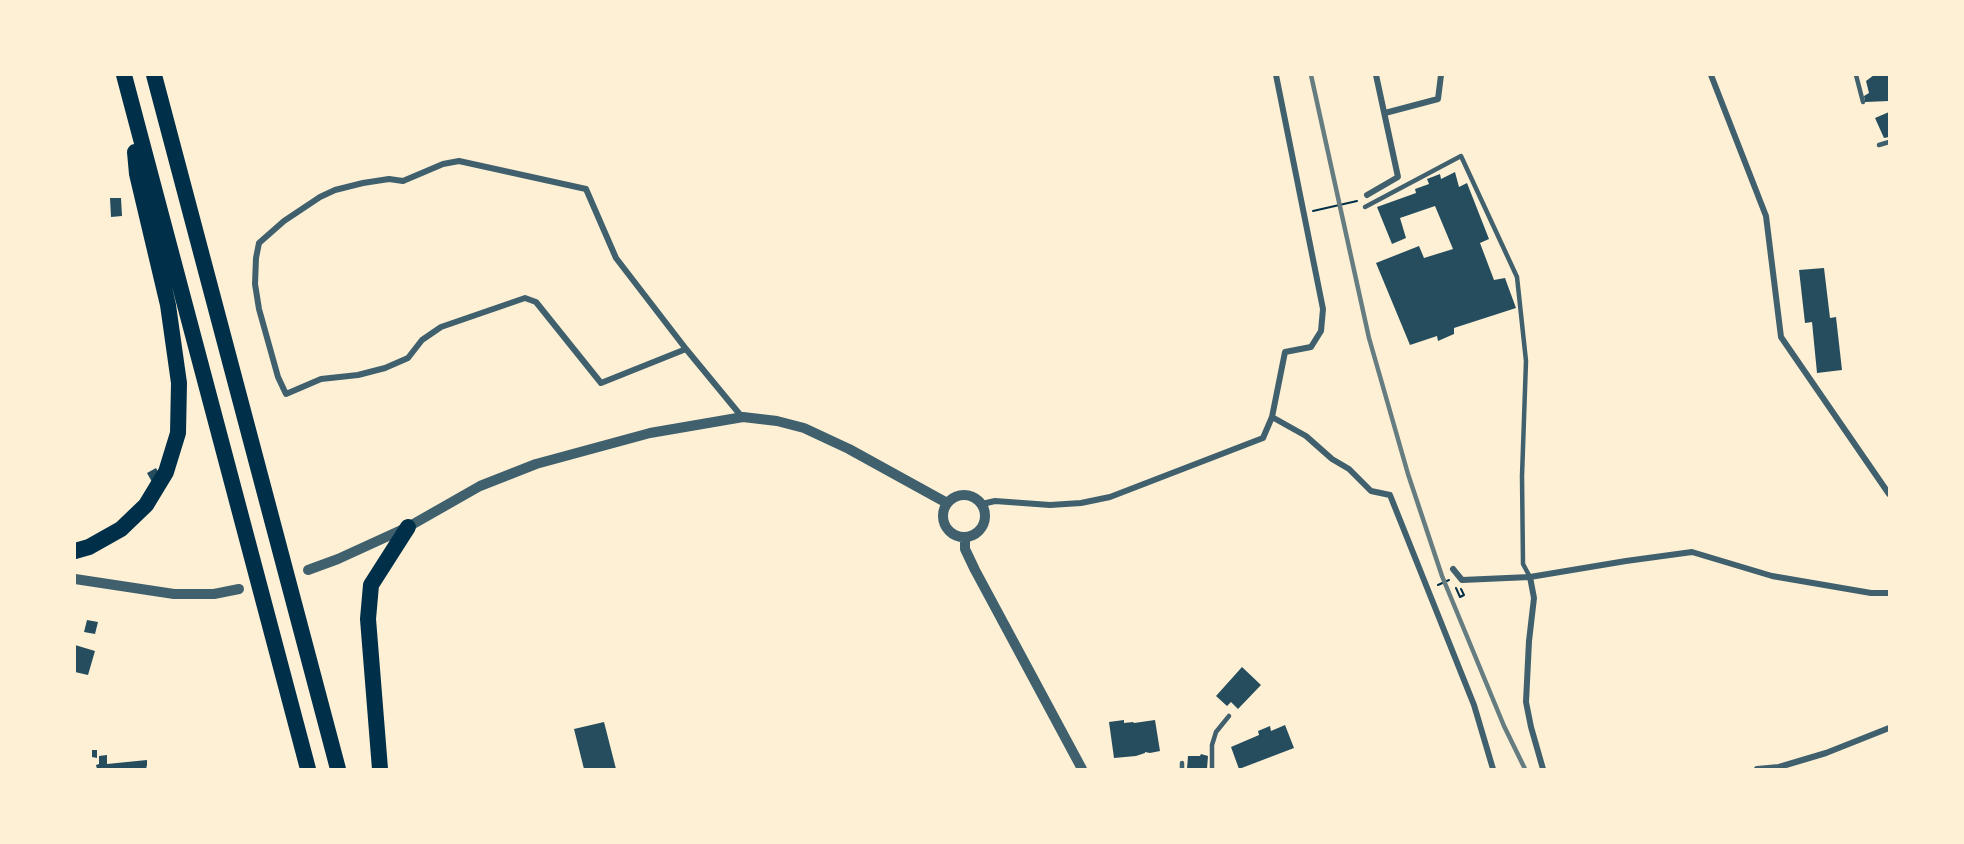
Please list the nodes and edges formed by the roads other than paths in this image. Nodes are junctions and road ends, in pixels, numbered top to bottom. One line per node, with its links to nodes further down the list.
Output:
1 (124, 75): 8 (highway)
2 (154, 75): 33 (highway)
3 (1276, 75): 17 (street)
4 (1376, 75): 10 (street)
5 (1441, 75): 10 (street)
6 (1711, 75): 18 (street)
7 (1856, 75): 9 (lane)
8 (130, 101): 23 (highway); 32 (highway)
9 (1863, 102)
10 (1385, 113): 13 (street)
11 (1889, 142): 12 (lane)
12 (1879, 145)
13 (1367, 195)
14 (1365, 207): 26 (lane)
15 (686, 349): 15 (street); 16 (street)
16 (743, 417): 19 (street); 21 (street)
17 (1272, 417): 20 (street); 37 (street)
18 (1889, 494)
19 (947, 503): 20 (street); 22 (street)
20 (982, 504): 22 (street)
21 (408, 527): 25 (street); 34 (highway)
22 (965, 537): 35 (street)
23 (75, 551)
24 (1453, 569): 26 (street)
25 (308, 570)
26 (1530, 577): 29 (street); 38 (street)
27 (75, 579): 28 (street)
28 (239, 589)
29 (1889, 593)
30 (1229, 716): 36 (lane)
31 (1889, 729): 39 (street)
32 (308, 769)
33 (338, 769)
34 (380, 769)
35 (1082, 769)
36 (1212, 769)
37 (1493, 769)
38 (1543, 769)
39 (1757, 769)

